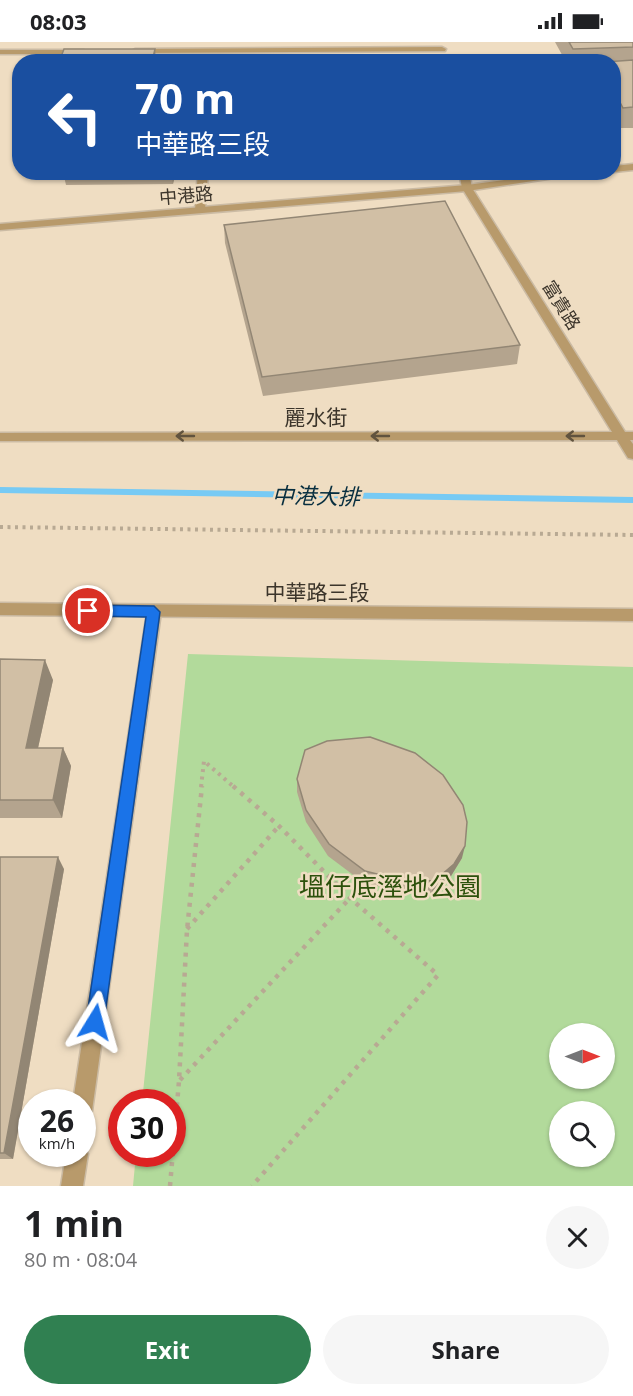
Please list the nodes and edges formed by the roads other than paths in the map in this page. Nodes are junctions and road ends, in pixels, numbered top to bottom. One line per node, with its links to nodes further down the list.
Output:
1 (10, 42): 4 (street)
2 (441, 46): 3 (street)
3 (214, 51): 6 (street); 7 (street)
4 (3, 52): 5 (street); 8 (street)
5 (98, 52)
6 (122, 52)
7 (214, 54)
8 (0, 64)
9 (202, 180): 13 (street)
10 (466, 180): 12 (street, 富貴路)
11 (528, 180): 12 (street, 中港路)
12 (467, 188): 13 (street, 中港路); 15 (street, 富貴路)
13 (200, 210): 14 (street, 中港路)
14 (0, 227)
15 (628, 436): 16 (street, 麗水街, one-way to 16); 17 (street, 富貴路)
16 (0, 437)
17 (633, 455)
18 (0, 609): 19 (street, 中華路三段)
19 (154, 612): 20 (street, 中華路三段); 21 (street)
20 (633, 615)
21 (85, 1089)
22 (74, 1167): 23 (street)
23 (72, 1186)

